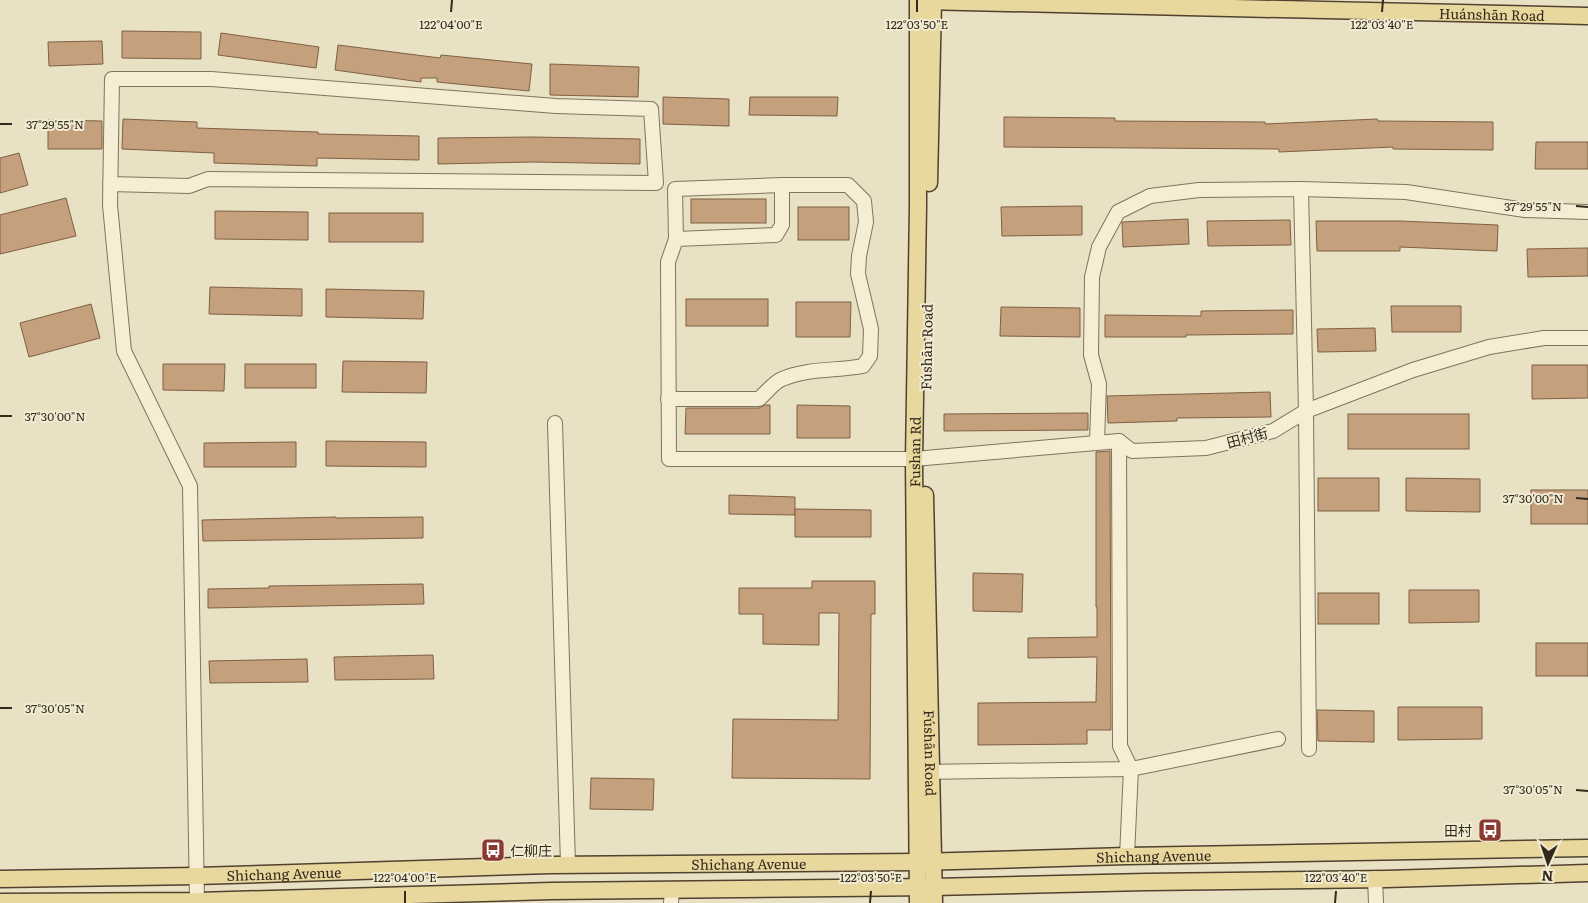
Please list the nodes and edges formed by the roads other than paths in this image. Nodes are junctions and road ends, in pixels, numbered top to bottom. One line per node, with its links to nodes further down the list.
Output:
1 (924, 0): 2 (main road, Huánshān Road); 14 (main road, Fushan Rd)
2 (1588, 16)
3 (110, 184): 3 (street); 24 (street)
4 (782, 185): 7 (street); 7 (street); 9 (street)
5 (1301, 189): 6 (street); 10 (street); 13 (street)
6 (1588, 212)
7 (676, 239): 9 (street)
8 (1588, 338): 10 (street, 田村街)
9 (668, 399): 14 (street, 田村街)
10 (1306, 412): 12 (street, 田村街); 16 (street)
11 (555, 423): 22 (street)
12 (1119, 441): 13 (street, 田村街); 17 (street)
13 (1097, 442): 14 (street, 田村街)
14 (919, 458): 18 (main road, Fushan Rd)
15 (1278, 740): 17 (street)
16 (1309, 749)
17 (1131, 769): 18 (street); 20 (street)
18 (924, 772): 21 (main road, Fushan Rd)
19 (1588, 848): 20 (main road, Shichang Avenue)
20 (1127, 856): 21 (main road, Shichang Avenue)
21 (925, 862): 22 (main road, Shichang Avenue); 27 (main road, Fushan Rd)
22 (568, 865): 24 (main road, Shichang Avenue)
23 (1588, 873): 25 (main road, Shichang Avenue)
24 (197, 876): 26 (main road, Shichang Avenue); 29 (street)
25 (1375, 878): 27 (main road, Shichang Avenue); 32 (street)
26 (0, 879)
27 (926, 895): 28 (main road, Shichang Avenue)
28 (671, 896): 30 (main road, Shichang Avenue)
29 (197, 901): 30 (main road, Shichang Avenue); 31 (main road, Shichang Avenue)
30 (236, 901)
31 (0, 902)
32 (1376, 903)

